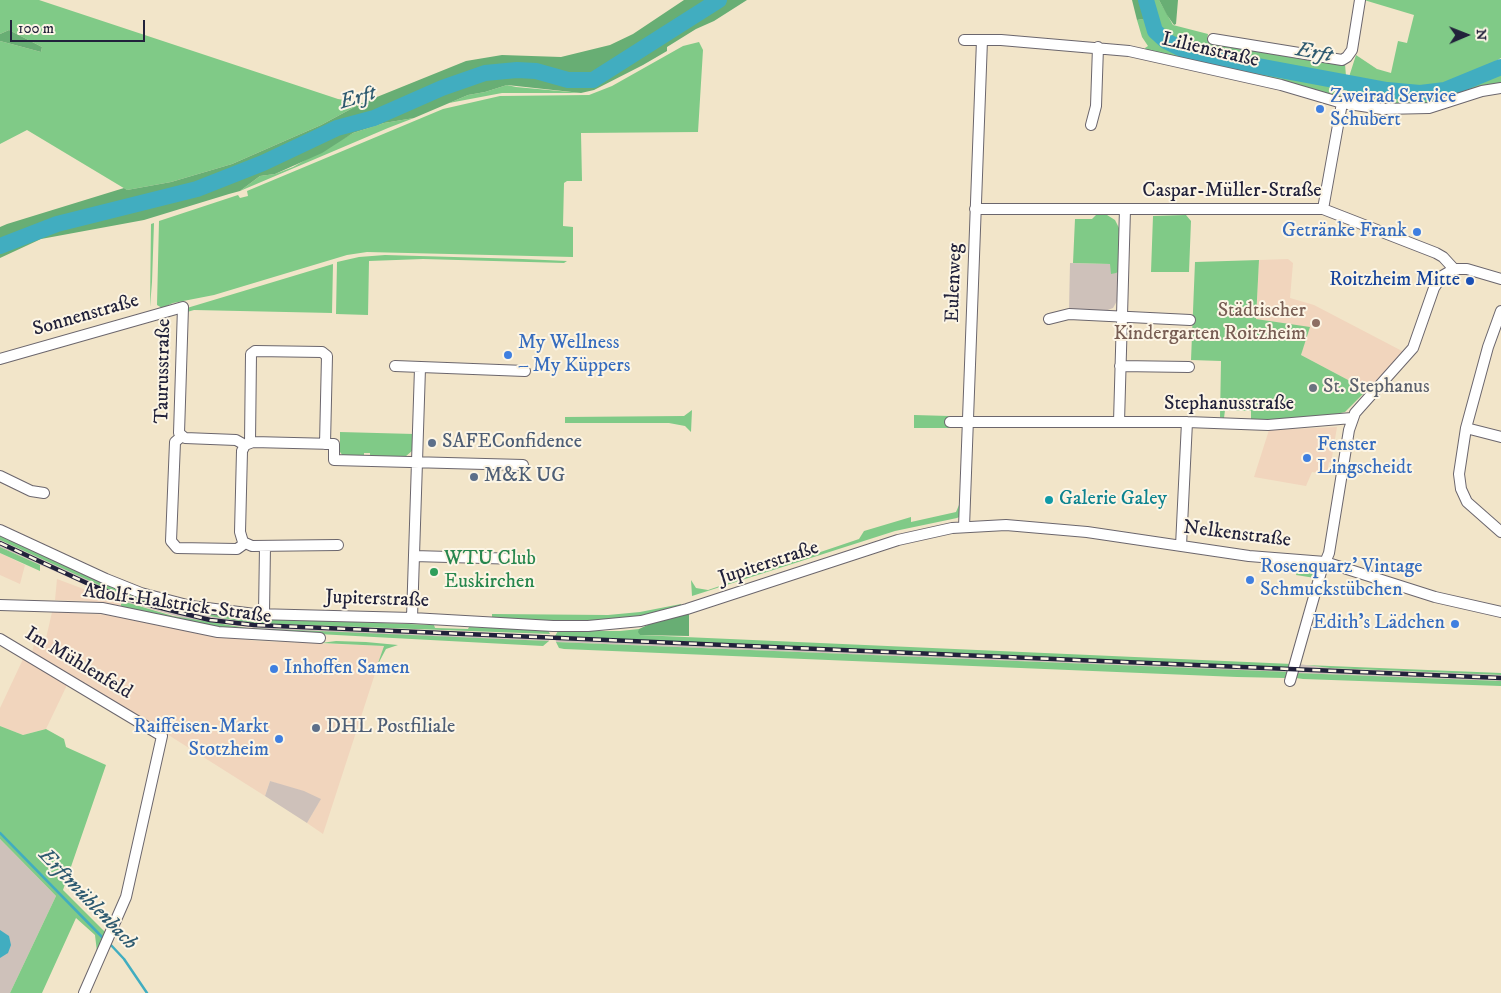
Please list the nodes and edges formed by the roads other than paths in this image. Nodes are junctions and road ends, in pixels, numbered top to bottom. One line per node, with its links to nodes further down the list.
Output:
1 (1360, 0): 2 (street)
2 (1213, 39)
3 (964, 40): 4 (street, Lilienstraße)
4 (982, 40): 5 (street, Lilienstraße); 9 (street, Eulenweg)
5 (1098, 47): 7 (street, Lilienstraße); 8 (street)
6 (1501, 88): 7 (street, Lilienstraße)
7 (1342, 103): 11 (street)
8 (1091, 125)
9 (975, 209): 10 (street, Caspar-Müller-Straße); 27 (street, Eulenweg)
10 (1125, 209): 11 (street, Caspar-Müller-Straße); 16 (street)
11 (1323, 209): 12 (street, Caspar-Müller-Straße)
12 (1454, 269): 13 (street); 25 (street)
13 (1501, 279)
14 (183, 307): 19 (street, Sonnenstraße); 31 (street, Taurusstraße)
15 (1501, 311): 30 (street)
16 (1122, 316): 17 (street); 18 (street); 21 (street)
17 (1049, 319)
18 (1190, 320)
19 (0, 360)
20 (395, 366): 23 (street)
21 (1120, 366): 22 (street); 28 (street)
22 (1188, 367)
23 (420, 368): 24 (street); 35 (street)
24 (525, 370)
25 (1352, 418): 29 (street, Stephanusstraße); 48 (street)
26 (950, 422): 27 (street, Stephanusstraße)
27 (969, 422): 28 (street, Stephanusstraße); 39 (street, Eulenweg)
28 (1119, 422): 29 (street, Stephanusstraße)
29 (1187, 422): 45 (street)
30 (1466, 428): 32 (street); 41 (street)
31 (182, 436): 33 (street, Taurusstraße); 42 (street, Taurusstraße)
32 (1501, 437)
33 (247, 444): 34 (street, Taurusstraße); 34 (street); 42 (street)
34 (325, 444): 35 (street)
35 (417, 462): 36 (street); 46 (street)
36 (523, 465)
37 (0, 476): 38 (street)
38 (44, 493)
39 (964, 527): 45 (street, Nelkenstraße); 52 (street, Jupiterstraße)
40 (0, 530): 51 (street, Jupiterstraße)
41 (1501, 532)
42 (244, 544): 44 (street, Taurusstraße)
43 (338, 545): 44 (street, Taurusstraße)
44 (265, 546): 51 (street)
45 (1181, 546): 48 (street, Nelkenstraße)
46 (414, 556): 47 (street); 52 (street)
47 (520, 559)
48 (1325, 562): 50 (street, Nelkenstraße); 55 (street)
49 (0, 605): 54 (street, Adolf-Halstrick-Straße)
50 (1501, 612)
51 (264, 614): 52 (street, Jupiterstraße)
52 (412, 618)
53 (0, 638): 56 (street, Im Mühlenfeld)
54 (320, 638)
55 (1290, 681)
56 (84, 993)

